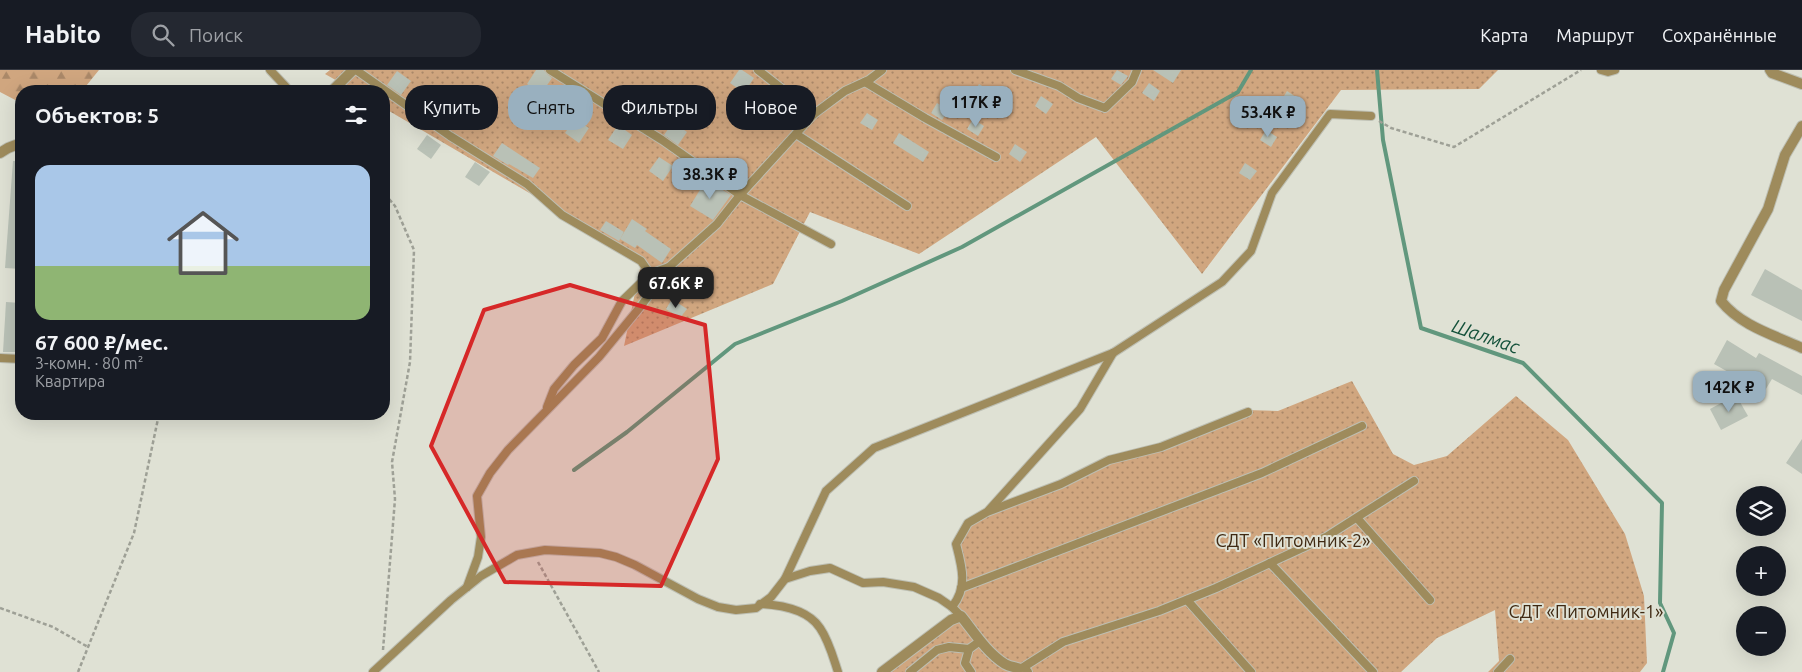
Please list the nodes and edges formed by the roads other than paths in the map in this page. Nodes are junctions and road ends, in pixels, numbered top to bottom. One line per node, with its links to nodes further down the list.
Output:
1 (270, 70): 13 (lane)
2 (354, 70): 14 (street); 15 (lane)
3 (550, 70): 26 (lane)
4 (758, 70): 16 (lane)
5 (882, 70): 11 (lane)
6 (1015, 70): 7 (lane)
7 (1137, 70)
8 (1601, 70): 9 (lane)
9 (1615, 70)
10 (1768, 71): 12 (street)
11 (865, 82): 18 (lane); 25 (lane)
12 (1802, 84)
13 (284, 85)
14 (338, 85)
15 (376, 85)
16 (777, 85)
17 (390, 95): 30 (lane)
18 (816, 113)
19 (1371, 116): 32 (lane)
20 (1802, 126): 31 (street)
21 (800, 130): 22 (lane)
22 (796, 134): 26 (lane); 27 (lane)
23 (15, 145): 24 (street)
24 (0, 154)
25 (996, 157)
26 (740, 195): 28 (lane); 29 (lane)
27 (908, 206)
28 (831, 244)
29 (669, 267): 30 (lane); 35 (lane)
30 (650, 274): 35 (lane)
31 (1802, 348)
32 (1114, 353): 39 (lane); 42 (lane)
33 (0, 358): 34 (lane)
34 (15, 359)
35 (546, 411): 43 (lane)
36 (1248, 412): 39 (lane)
37 (1362, 426): 44 (lane)
38 (1414, 481): 40 (lane)
39 (987, 512): 44 (lane)
40 (1357, 518): 41 (lane); 46 (lane)
41 (1270, 562): 45 (lane); 60 (lane)
42 (785, 579): 47 (lane); 48 (lane)
43 (467, 587): 47 (lane); 54 (lane)
44 (961, 588): 48 (lane)
45 (1186, 600): 53 (lane); 59 (lane)
46 (1430, 600)
47 (760, 604): 55 (lane)
48 (952, 607): 49 (lane)
49 (961, 616): 50 (street); 56 (street)
50 (980, 641): 51 (lane); 53 (street)
51 (969, 649): 57 (lane); 58 (lane)
52 (1510, 659): 61 (lane)
53 (1025, 670)
54 (373, 672)
55 (838, 672)
56 (882, 672)
57 (910, 672)
58 (971, 672)
59 (1251, 672)
60 (1373, 672)
61 (1498, 672)

